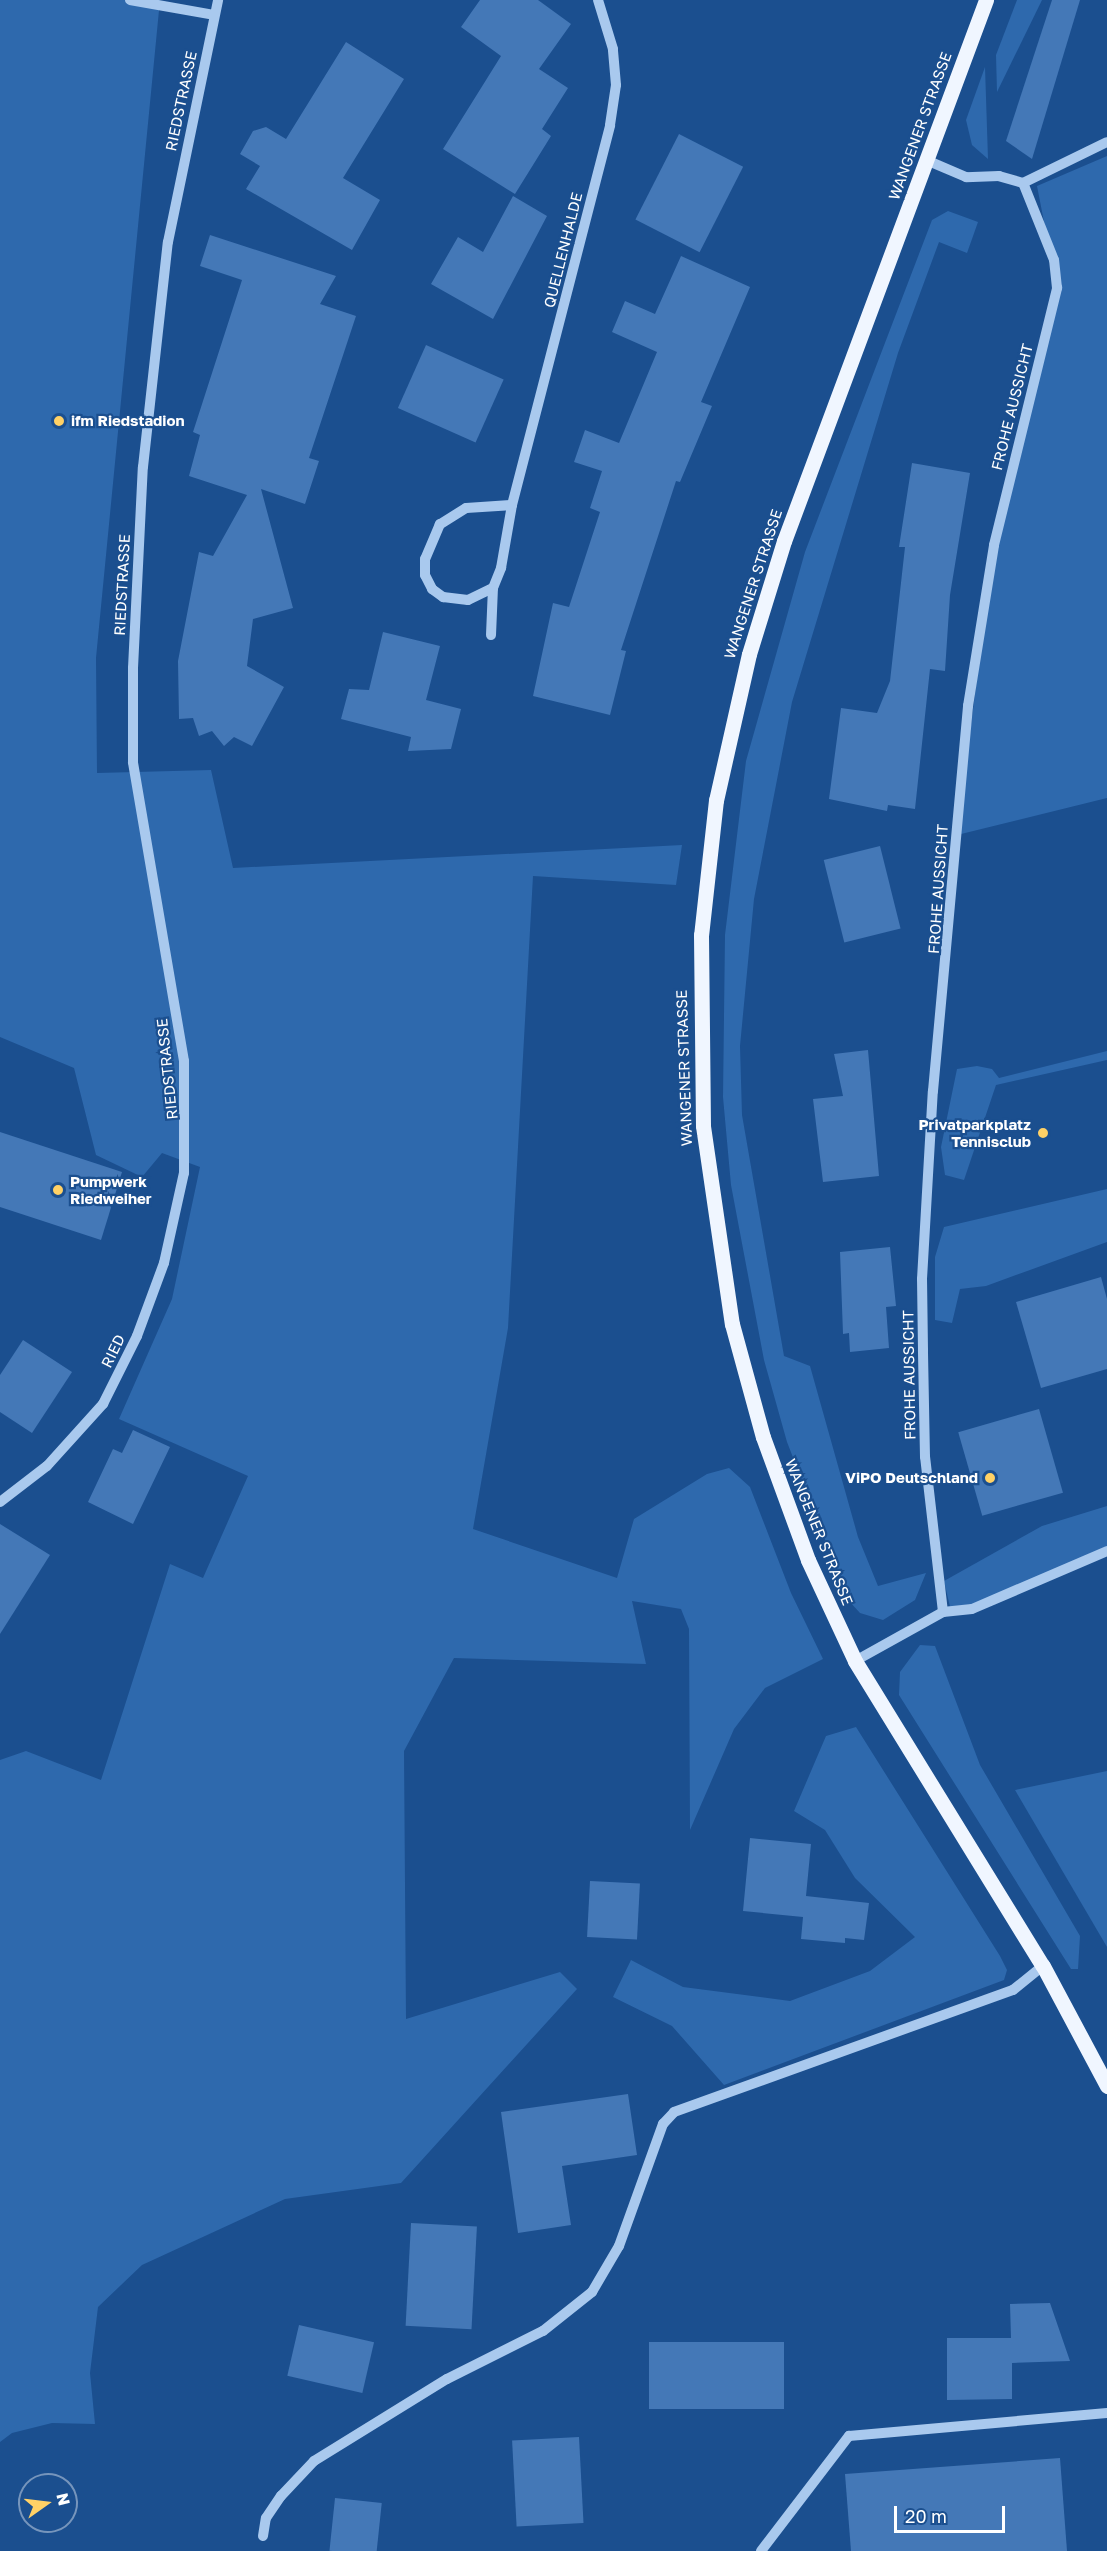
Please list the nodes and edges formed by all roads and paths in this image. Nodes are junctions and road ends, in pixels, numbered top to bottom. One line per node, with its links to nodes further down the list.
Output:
1 (130, 0): 5 (street)
2 (218, 0): 5 (street, RIEDSTRASSE)
3 (598, 0): 9 (street, QUELLENHALDE)
4 (986, 0): 7 (main road, WANGENER STRASSE)
5 (214, 15): 12 (street, RIEDSTRASSE)
6 (1107, 142): 8 (street)
7 (926, 160): 8 (street); 16 (main road, WANGENER STRASSE)
8 (1023, 183): 15 (street, FROHE AUSSICHT)
9 (512, 505): 10 (street, QUELLENHALDE); 10 (street)
10 (493, 588): 11 (street, QUELLENHALDE)
11 (491, 635)
12 (184, 1173): 13 (street, RIED)
13 (0, 1502)
14 (1107, 1551): 15 (street)
15 (943, 1612): 16 (street)
16 (855, 1661): 17 (main road, WANGENER STRASSE)
17 (1043, 1966): 18 (main road, WANGENER STRASSE); 20 (street)
18 (1107, 2086)
19 (1107, 2413): 21 (street)
20 (263, 2536)
21 (761, 2551)

